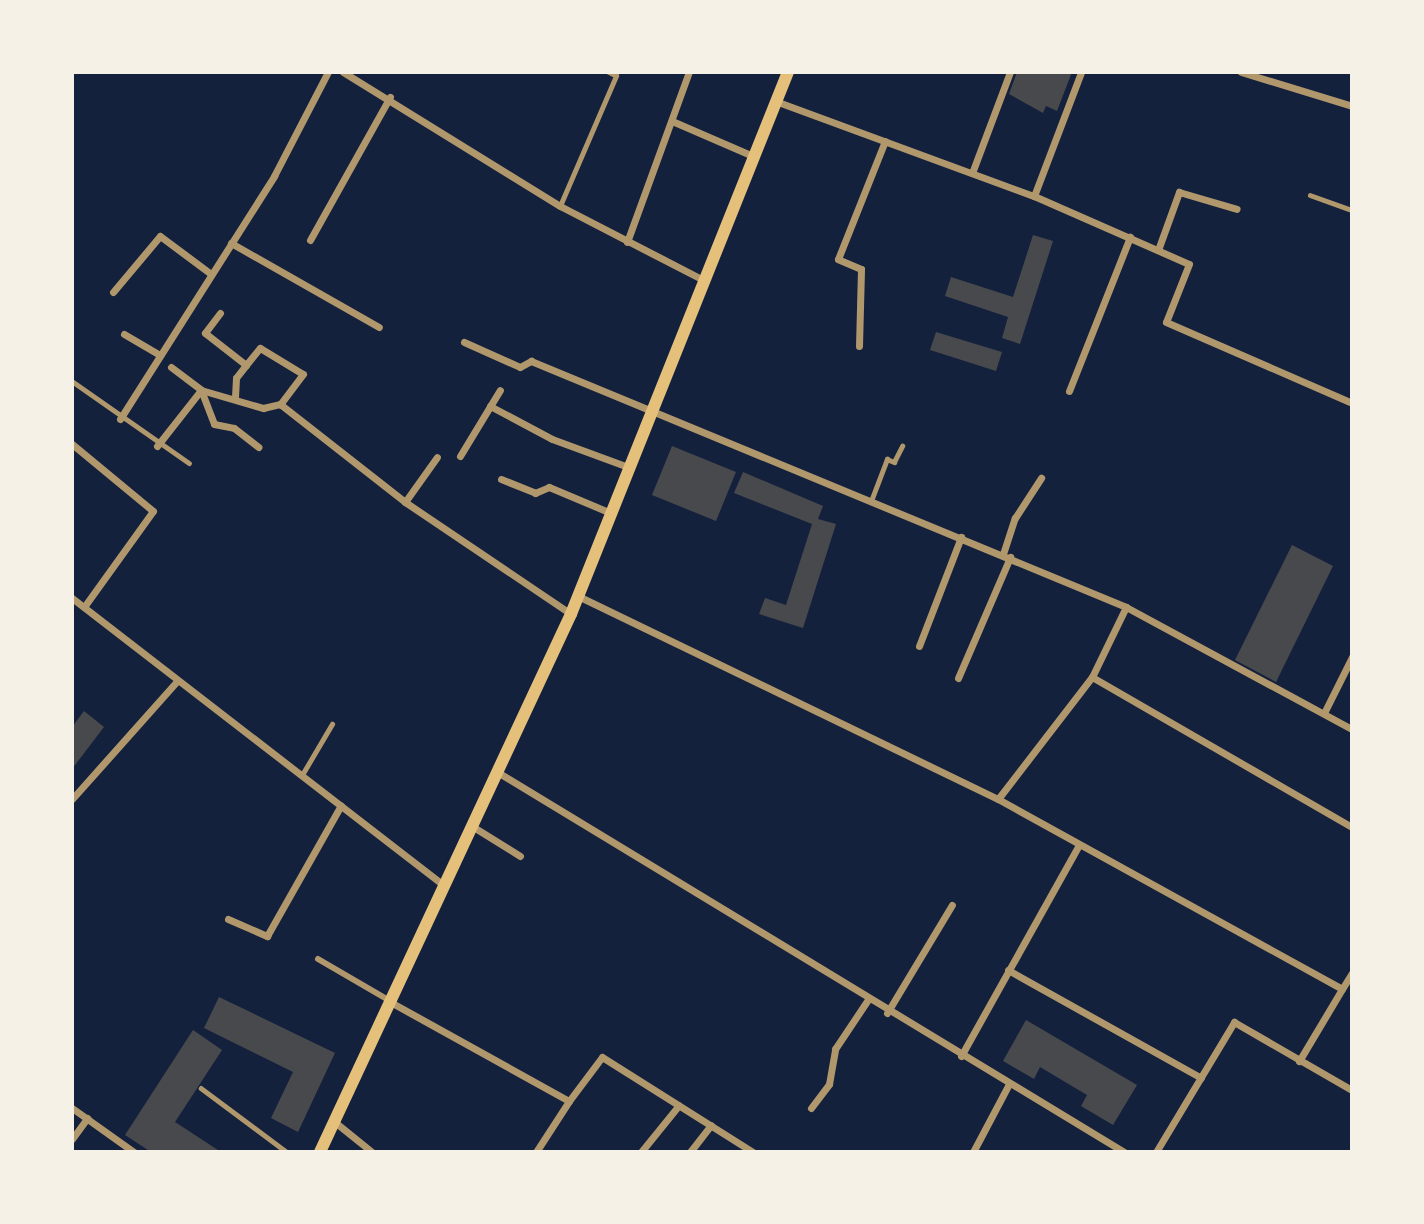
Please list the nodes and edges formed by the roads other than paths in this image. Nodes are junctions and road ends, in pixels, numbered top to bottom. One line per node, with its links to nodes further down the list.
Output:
1 (328, 72): 24 (street)
2 (343, 72): 9 (street)
3 (608, 72): 18 (lane)
4 (689, 72): 12 (street)
5 (788, 72): 10 (main road)
6 (1010, 72): 15 (street)
7 (1081, 72): 17 (street)
8 (1241, 72): 11 (street)
9 (390, 97): 18 (street); 22 (street)
10 (778, 102): 13 (street); 14 (main road)
11 (1352, 106)
12 (672, 121): 14 (street); 23 (street)
13 (885, 141): 15 (street); 33 (street)
14 (756, 157): 27 (main road)
15 (972, 173): 17 (street)
16 (1310, 195): 20 (lane)
17 (1034, 196): 21 (street)
18 (560, 206): 23 (street)
19 (1237, 209): 25 (street)
20 (1352, 210)
21 (1130, 237): 25 (street); 40 (street)
22 (310, 240)
23 (627, 242): 27 (street)
24 (231, 243): 26 (street); 30 (street)
25 (1158, 250): 42 (street)
26 (211, 274): 28 (street); 34 (street)
27 (706, 282): 45 (main road)
28 (113, 292)
29 (220, 313): 35 (street)
30 (379, 327)
31 (124, 334): 34 (street)
32 (464, 342): 45 (street)
33 (859, 346)
34 (160, 355): 46 (street)
35 (246, 365): 41 (street); 43 (street)
36 (171, 367): 38 (street)
37 (72, 381): 46 (lane)
38 (201, 390): 41 (street); 48 (street); 50 (street)
39 (500, 390): 44 (street)
40 (1069, 391)
41 (235, 397): 43 (street)
42 (1352, 403)
43 (280, 404): 57 (street)
44 (491, 406): 51 (street); 54 (street)
45 (652, 409): 54 (main road); 58 (street)
46 (120, 419): 48 (lane)
47 (72, 444): 64 (street)
48 (157, 446): 53 (lane)
49 (902, 446): 58 (lane)
50 (257, 447)
51 (460, 456)
52 (437, 457): 57 (street)
53 (189, 463)
54 (631, 468): 59 (main road)
55 (1041, 478): 61 (street)
56 (501, 479): 59 (street)
57 (405, 502): 66 (street)
58 (871, 502): 60 (street)
59 (611, 513): 62 (main road)
60 (961, 537): 61 (street); 67 (street)
61 (1006, 556): 65 (street); 70 (street)
62 (578, 596): 66 (main road); 78 (street)
63 (72, 599): 64 (street)
64 (84, 607): 71 (street)
65 (1126, 607): 69 (street); 72 (street)
66 (571, 614): 75 (main road)
67 (919, 646)
68 (1352, 657): 72 (street)
69 (1092, 677): 78 (street); 80 (street)
70 (958, 678)
71 (177, 681): 76 (street); 77 (street)
72 (1324, 713): 74 (street)
73 (332, 724): 76 (lane)
74 (1352, 729)
75 (499, 773): 81 (main road); 91 (street)
76 (302, 775): 79 (street)
77 (72, 799)
78 (998, 799): 82 (street)
79 (341, 805): 84 (street); 86 (street)
80 (1352, 827)
81 (475, 828): 83 (street); 84 (main road)
82 (1079, 845): 88 (street); 90 (street)
83 (520, 856)
84 (448, 888): 92 (main road)
85 (952, 905): 93 (street)
86 (228, 919)
87 (318, 959): 92 (street)
88 (1008, 970): 94 (street); 96 (street)
89 (1352, 973): 90 (street)
90 (1342, 989): 95 (street)
91 (867, 1001): 93 (street); 103 (street)
92 (394, 1004): 100 (street); 105 (main road)
93 (887, 1013): 94 (street)
94 (961, 1056): 97 (street)
95 (1299, 1060): 96 (street); 99 (street)
96 (1201, 1078): 118 (street)
97 (1008, 1086): 116 (street); 117 (street)
98 (201, 1088): 109 (lane)
99 (1352, 1090)
100 (569, 1101): 101 (street); 112 (street)
101 (680, 1105): 106 (street); 113 (street)
102 (72, 1108): 104 (street)
103 (811, 1108)
104 (87, 1118): 107 (street); 108 (street)
105 (337, 1123): 110 (main road); 111 (street)
106 (712, 1125): 114 (street); 115 (street)
107 (72, 1139)
108 (134, 1152)
109 (286, 1152)
110 (320, 1152)
111 (372, 1152)
112 (536, 1152)
113 (641, 1152)
114 (690, 1152)
115 (753, 1152)
116 (973, 1152)
117 (1123, 1152)
118 (1156, 1152)

